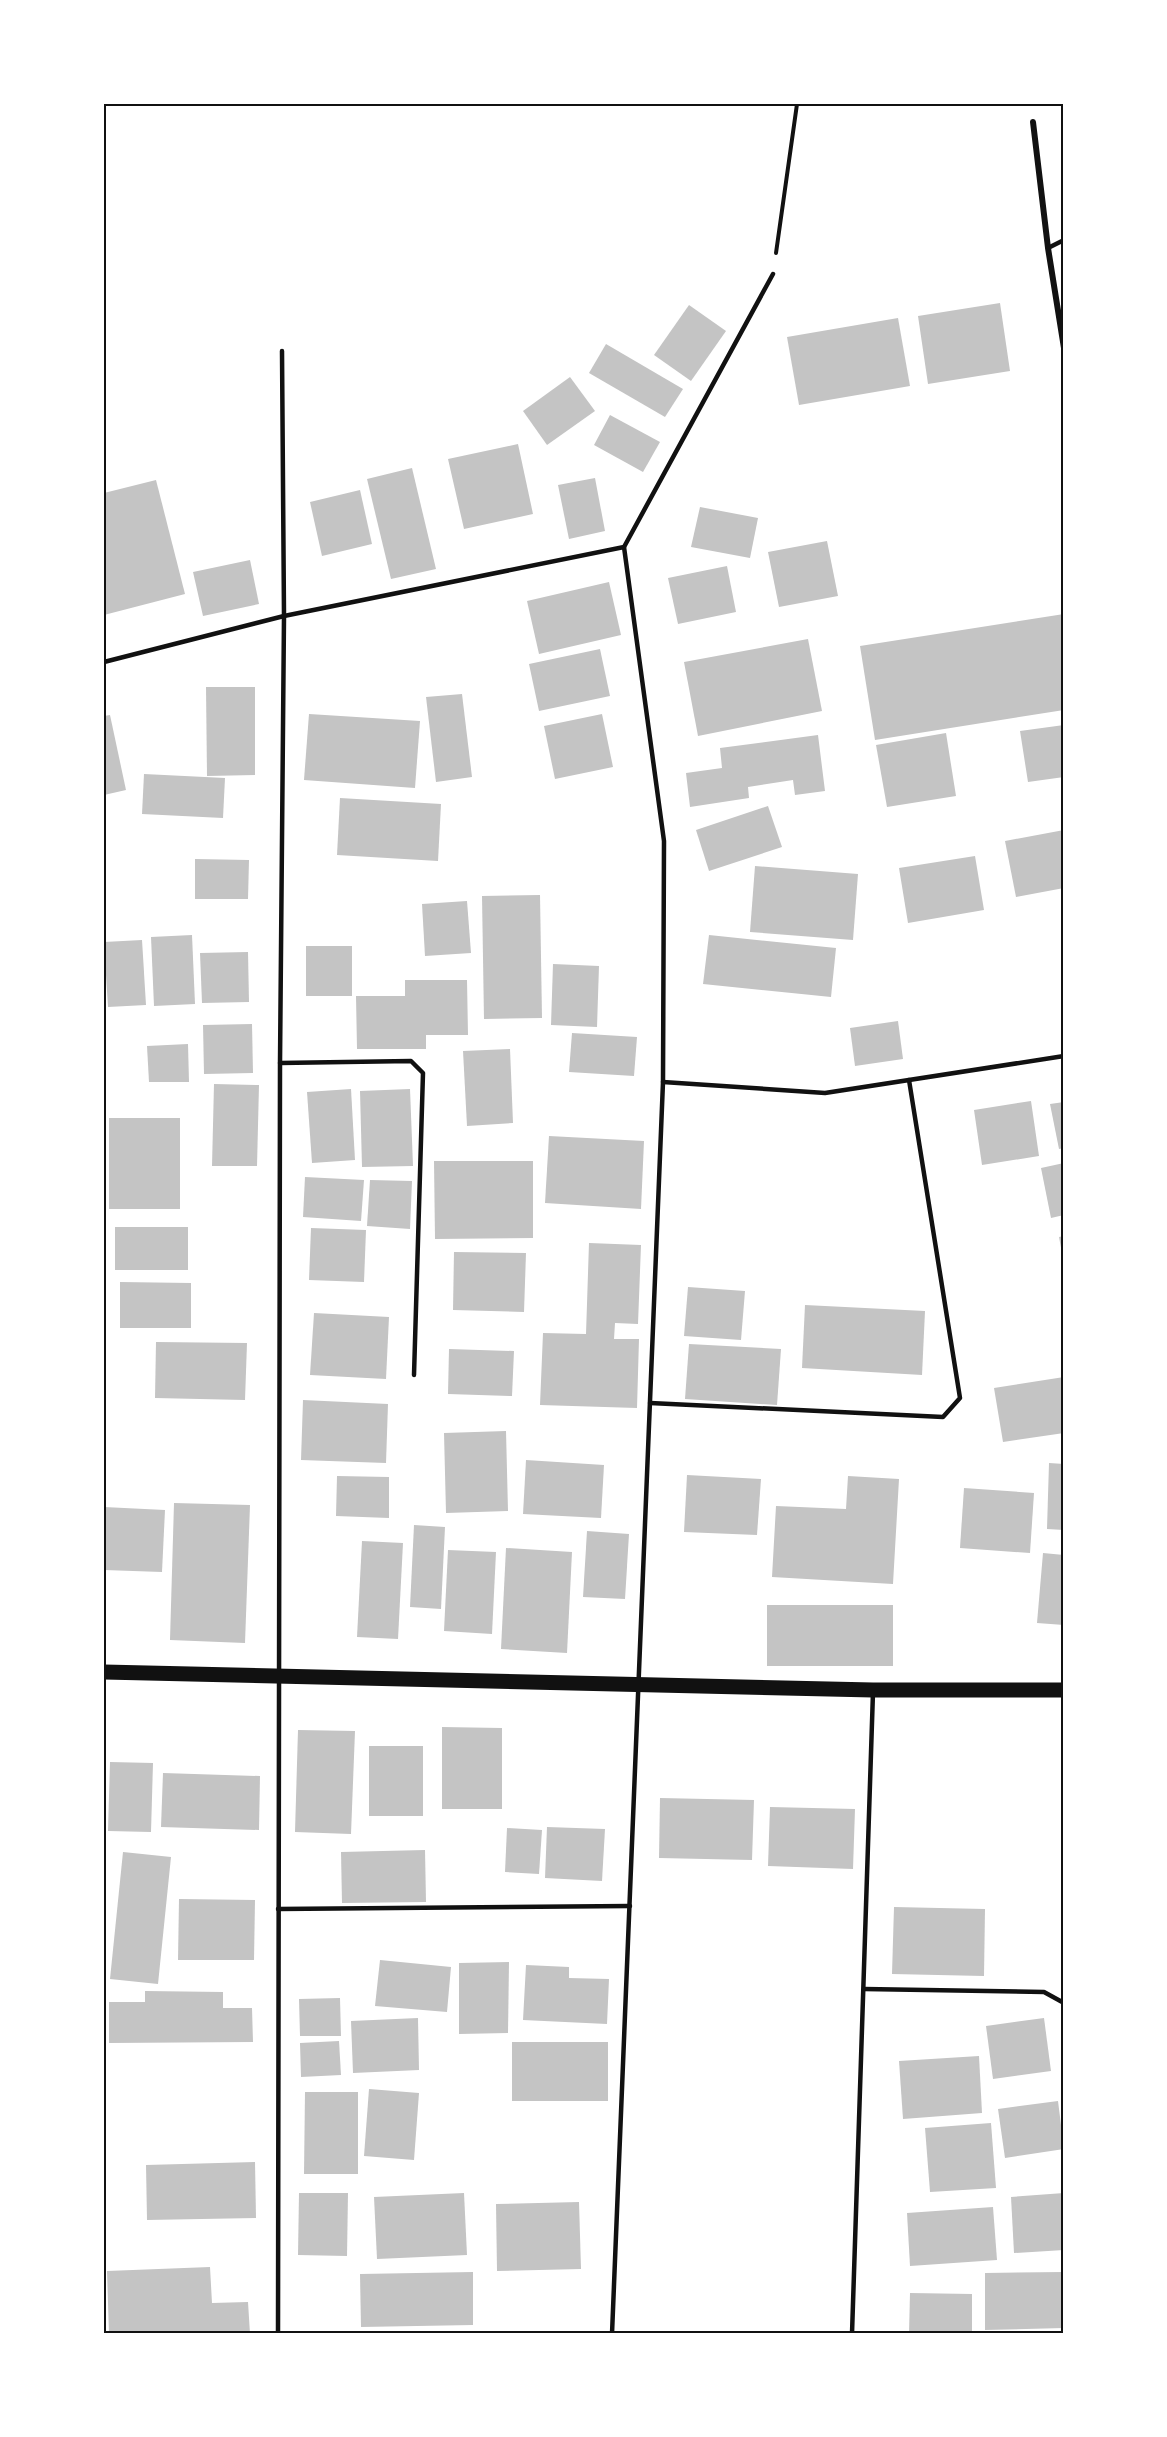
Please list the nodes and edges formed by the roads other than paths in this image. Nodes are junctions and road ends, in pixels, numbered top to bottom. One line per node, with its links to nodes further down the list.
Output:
1 (1033, 122): 3 (street)
2 (1064, 240): 3 (lane)
3 (1048, 248): 5 (street)
4 (773, 274): 7 (lane)
5 (1064, 348)
6 (282, 351): 8 (lane)
7 (624, 547): 8 (lane); 13 (lane)
8 (284, 616): 9 (lane); 11 (lane)
9 (104, 662)
10 (1064, 1056): 12 (lane)
11 (280, 1063): 14 (lane); 17 (lane)
12 (909, 1080): 13 (lane); 15 (lane)
13 (663, 1082): 15 (lane)
14 (414, 1375)
15 (650, 1403): 18 (lane)
16 (104, 1672): 17 (main road)
17 (278, 1675): 18 (main road); 22 (lane)
18 (639, 1683): 19 (main road); 21 (lane)
19 (873, 1690): 20 (main road); 23 (lane)
20 (1064, 1690)
21 (630, 1906): 22 (lane); 26 (lane)
22 (278, 1909): 25 (lane)
23 (864, 1989): 24 (lane); 27 (lane)
24 (1064, 2003)
25 (278, 2334)
26 (612, 2334)
27 (852, 2334)

